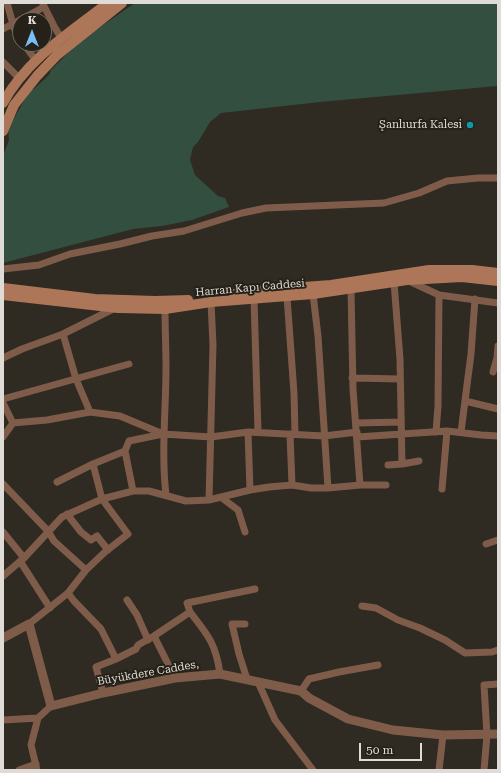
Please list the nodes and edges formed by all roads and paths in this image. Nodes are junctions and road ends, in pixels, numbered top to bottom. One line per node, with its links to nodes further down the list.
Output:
1 (7, 3): 6 (street)
2 (108, 3): 9 (main road)
3 (122, 3): 15 (main road)
4 (43, 5): 5 (street); 9 (street)
5 (32, 12)
6 (12, 20)
7 (12, 24): 8 (street)
8 (3, 29)
9 (62, 39): 11 (main road)
10 (30, 52): 11 (street)
11 (36, 61): 13 (main road)
12 (3, 62): 13 (street)
13 (19, 78): 14 (main road)
14 (3, 103)
15 (3, 131)
16 (498, 178): 17 (street)
17 (3, 269)
18 (498, 272): 32 (main road, Harran Kapı Caddesi)
19 (407, 280): 20 (main road, Harran Kapı Caddesi); 21 (main road, Harran Kapı Caddesi); 26 (street)
20 (498, 281)
21 (394, 282): 23 (main road, Harran Kapı Caddesi); 41 (street)
22 (3, 288): 32 (main road, Harran Kapı Caddesi)
23 (351, 289): 24 (main road, Harran Kapı Caddesi); 39 (street)
24 (313, 294): 27 (main road, Harran Kapı Caddesi); 59 (street)
25 (3, 295): 32 (main road, Harran Kapı Caddesi)
26 (439, 295): 29 (street); 53 (street)
27 (287, 297): 28 (main road, Harran Kapı Caddesi); 56 (street)
28 (254, 299): 30 (main road, Harran Kapı Caddesi); 52 (street)
29 (475, 299): 31 (street); 43 (street)
30 (211, 302): 33 (main road, Harran Kapı Caddesi); 62 (street)
31 (498, 303)
32 (115, 304): 33 (main road, Harran Kapı Caddesi); 34 (street)
33 (165, 309): 55 (street)
34 (63, 334): 36 (street); 40 (street)
35 (498, 346): 38 (street)
36 (3, 358)
37 (130, 364): 40 (street)
38 (493, 372)
39 (352, 378): 41 (street); 49 (street)
40 (76, 379): 42 (street); 46 (street)
41 (400, 379): 47 (street)
42 (3, 399)
43 (465, 401): 45 (street); 54 (street)
44 (3, 403): 48 (street)
45 (498, 409)
46 (90, 412): 48 (street); 55 (street)
47 (401, 422): 49 (street); 58 (street)
48 (13, 423): 61 (street)
49 (356, 423): 57 (street)
50 (447, 431): 53 (street); 54 (street); 74 (street)
51 (248, 432): 52 (street); 62 (street); 75 (street)
52 (258, 432): 56 (street)
53 (436, 432): 58 (street)
54 (461, 432): 60 (street)
55 (163, 434): 62 (street); 63 (street); 77 (street)
56 (293, 434): 59 (street); 70 (street)
57 (357, 435): 58 (street); 59 (street); 71 (street)
58 (401, 435): 66 (street)
59 (324, 436): 73 (street)
60 (498, 436)
61 (3, 437)
62 (211, 437): 80 (street)
63 (125, 451): 65 (street); 76 (street)
64 (419, 461): 66 (street)
65 (93, 464): 68 (street); 79 (street)
66 (402, 464): 67 (street)
67 (388, 465)
68 (58, 482)
69 (3, 484): 82 (street)
70 (292, 485): 73 (street); 75 (street)
71 (360, 485): 72 (street); 73 (street)
72 (386, 485)
73 (328, 488)
74 (442, 489)
75 (250, 490): 78 (street)
76 (133, 491): 77 (street); 79 (street)
77 (166, 495): 80 (street)
78 (222, 498): 80 (street); 84 (street)
79 (102, 499): 81 (street); 87 (street)
80 (209, 500)
81 (67, 514): 82 (street); 87 (street)
82 (48, 531): 88 (street); 89 (street)
83 (3, 532): 88 (street)
84 (245, 532)
85 (498, 540): 86 (street)
86 (486, 544)
87 (108, 550): 89 (street)
88 (22, 560): 90 (street); 95 (street)
89 (86, 570): 92 (street)
90 (3, 576)
91 (255, 589): 96 (street)
92 (68, 593): 95 (street); 102 (street)
93 (127, 600): 100 (street)
94 (362, 606): 101 (street)
95 (50, 608): 97 (street)
96 (190, 612): 100 (street); 104 (street)
97 (29, 624): 99 (street); 111 (street)
98 (245, 624): 106 (street)
99 (3, 638)
100 (151, 638): 102 (street); 105 (street)
101 (498, 650)
102 (116, 659): 110 (street)
103 (378, 665): 109 (street)
104 (220, 674): 105 (street, Büyükdere Caddes,); 106 (street, Büyükdere Caddes,)
105 (175, 678): 110 (street, Büyükdere Caddes,)
106 (247, 679): 107 (street, Büyükdere Caddes,)
107 (258, 682): 109 (street, Büyükdere Caddes,); 119 (street)
108 (498, 684): 116 (street)
109 (301, 691): 115 (street, Büyükdere Caddes,)
110 (103, 693): 111 (street, Büyükdere Caddes,)
111 (51, 706): 112 (street)
112 (38, 718): 113 (street); 117 (street)
113 (3, 720)
114 (498, 734): 116 (street, Büyükdere Caddes,)
115 (443, 735): 116 (street, Büyükdere Caddes,); 120 (street)
116 (487, 735): 121 (street)
117 (36, 767): 118 (street)
118 (19, 770)
119 (313, 770)
120 (439, 770)
121 (484, 770)

